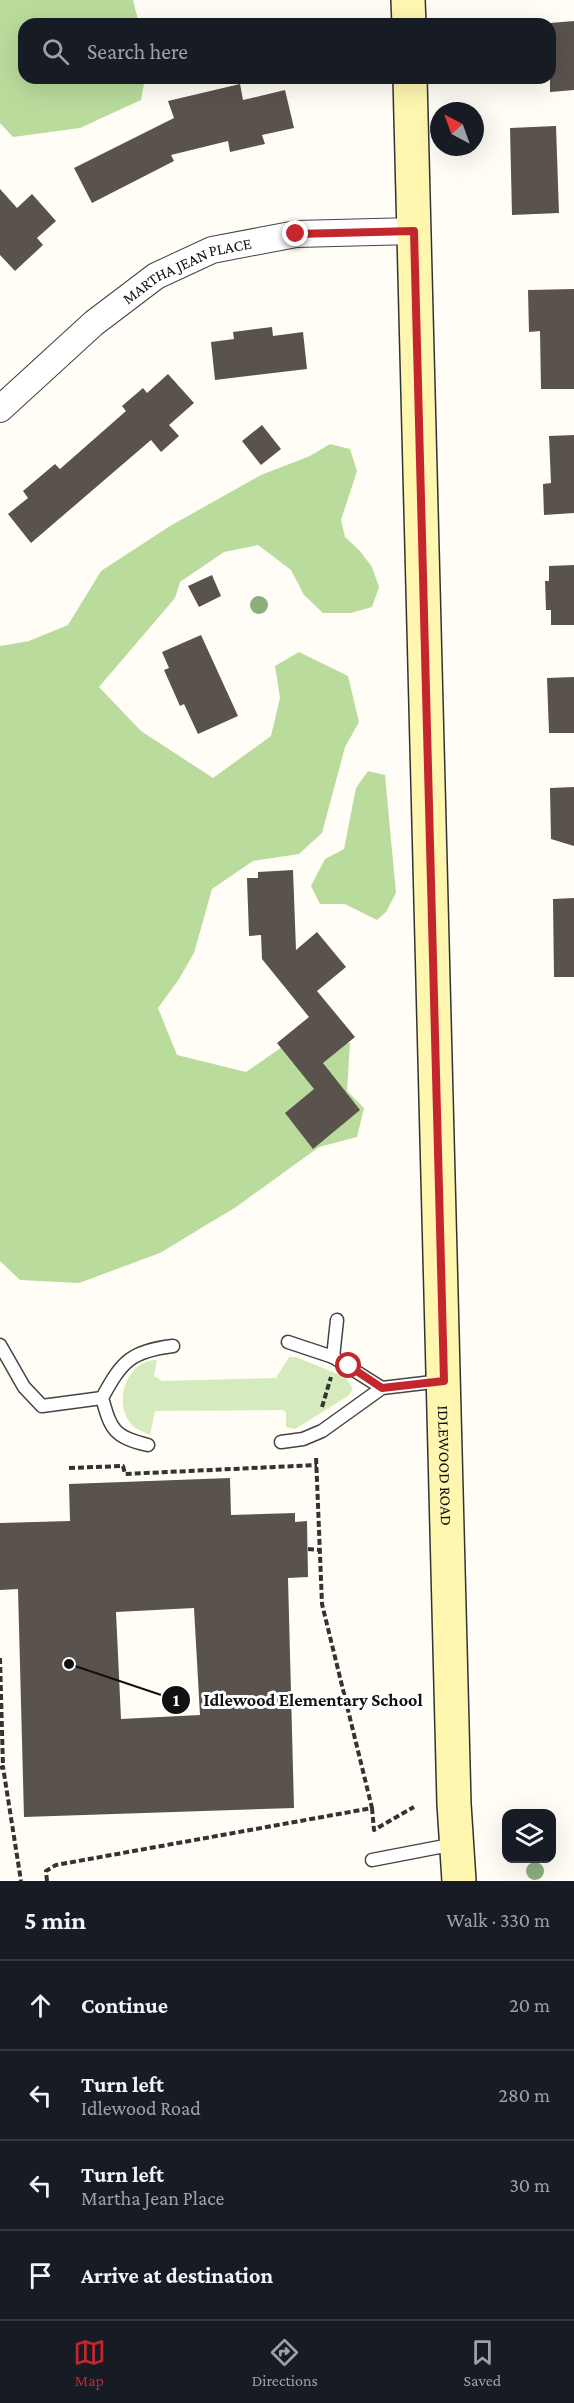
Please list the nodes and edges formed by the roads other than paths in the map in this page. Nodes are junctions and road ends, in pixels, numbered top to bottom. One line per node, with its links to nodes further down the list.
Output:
1 (408, 0): 2 (street)
2 (409, 18)
3 (410, 84): 4 (street, IDLEWOOD ROAD)
4 (414, 231): 5 (street, MARTHA JEAN PLACE); 11 (street, IDLEWOOD ROAD)
5 (0, 408)
6 (337, 1320): 10 (lane)
7 (288, 1342): 10 (lane)
8 (0, 1345): 13 (lane)
9 (173, 1346): 13 (lane)
10 (333, 1357): 12 (lane)
11 (444, 1381): 12 (lane); 16 (street, IDLEWOOD ROAD)
12 (382, 1388): 14 (lane)
13 (102, 1398): 15 (lane)
14 (281, 1442)
15 (147, 1444)
16 (455, 1845): 17 (lane); 18 (street, IDLEWOOD ROAD)
17 (372, 1860)
18 (459, 1881)

